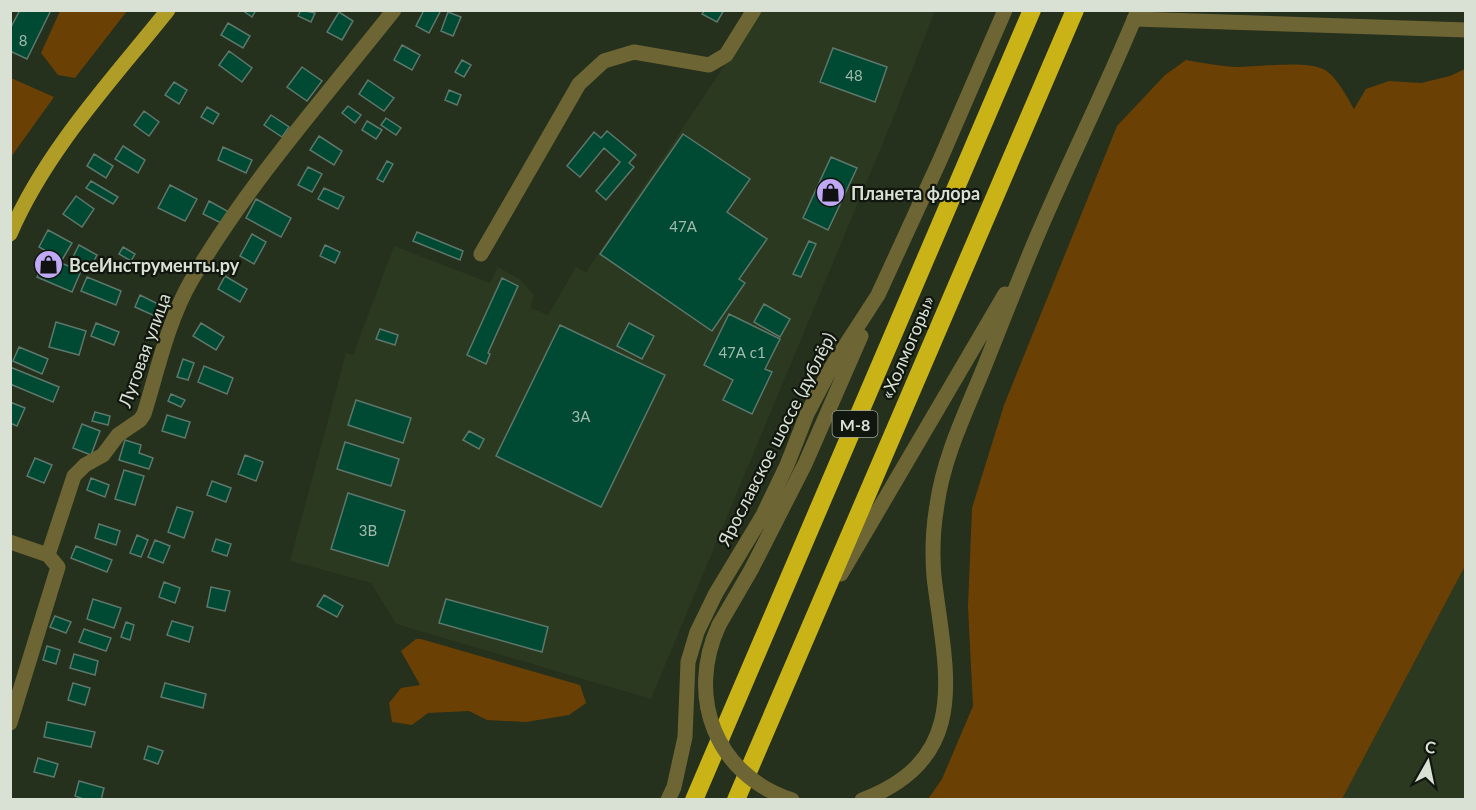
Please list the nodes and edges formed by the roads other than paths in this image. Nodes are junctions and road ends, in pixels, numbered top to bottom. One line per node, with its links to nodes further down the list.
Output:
1 (168, 10): 9 (main road)
2 (394, 10): 14 (street, Луговая улица)
3 (754, 10): 11 (street)
4 (1032, 10): 18 (highway, «Холмогоры» / М-8)
5 (1074, 10): 15 (highway, «Холмогоры» / М-8)
6 (1004, 11): 12 (street, Ярославское шоссе (дублёр))
7 (1136, 15): 8 (street); 10 (street)
8 (1466, 30)
9 (10, 234)
10 (1037, 236): 15 (street); 21 (street)
11 (481, 254)
12 (878, 295): 17 (street, Ярославское шоссе (дублёр)); 20 (street, bridge)
13 (10, 542): 14 (street)
14 (53, 561): 16 (street, Луговая улица)
15 (809, 628): 19 (highway, «Холмогоры» / М-8)
16 (10, 723)
17 (668, 800)
18 (694, 800)
19 (736, 800)
20 (792, 800)
21 (862, 800)

